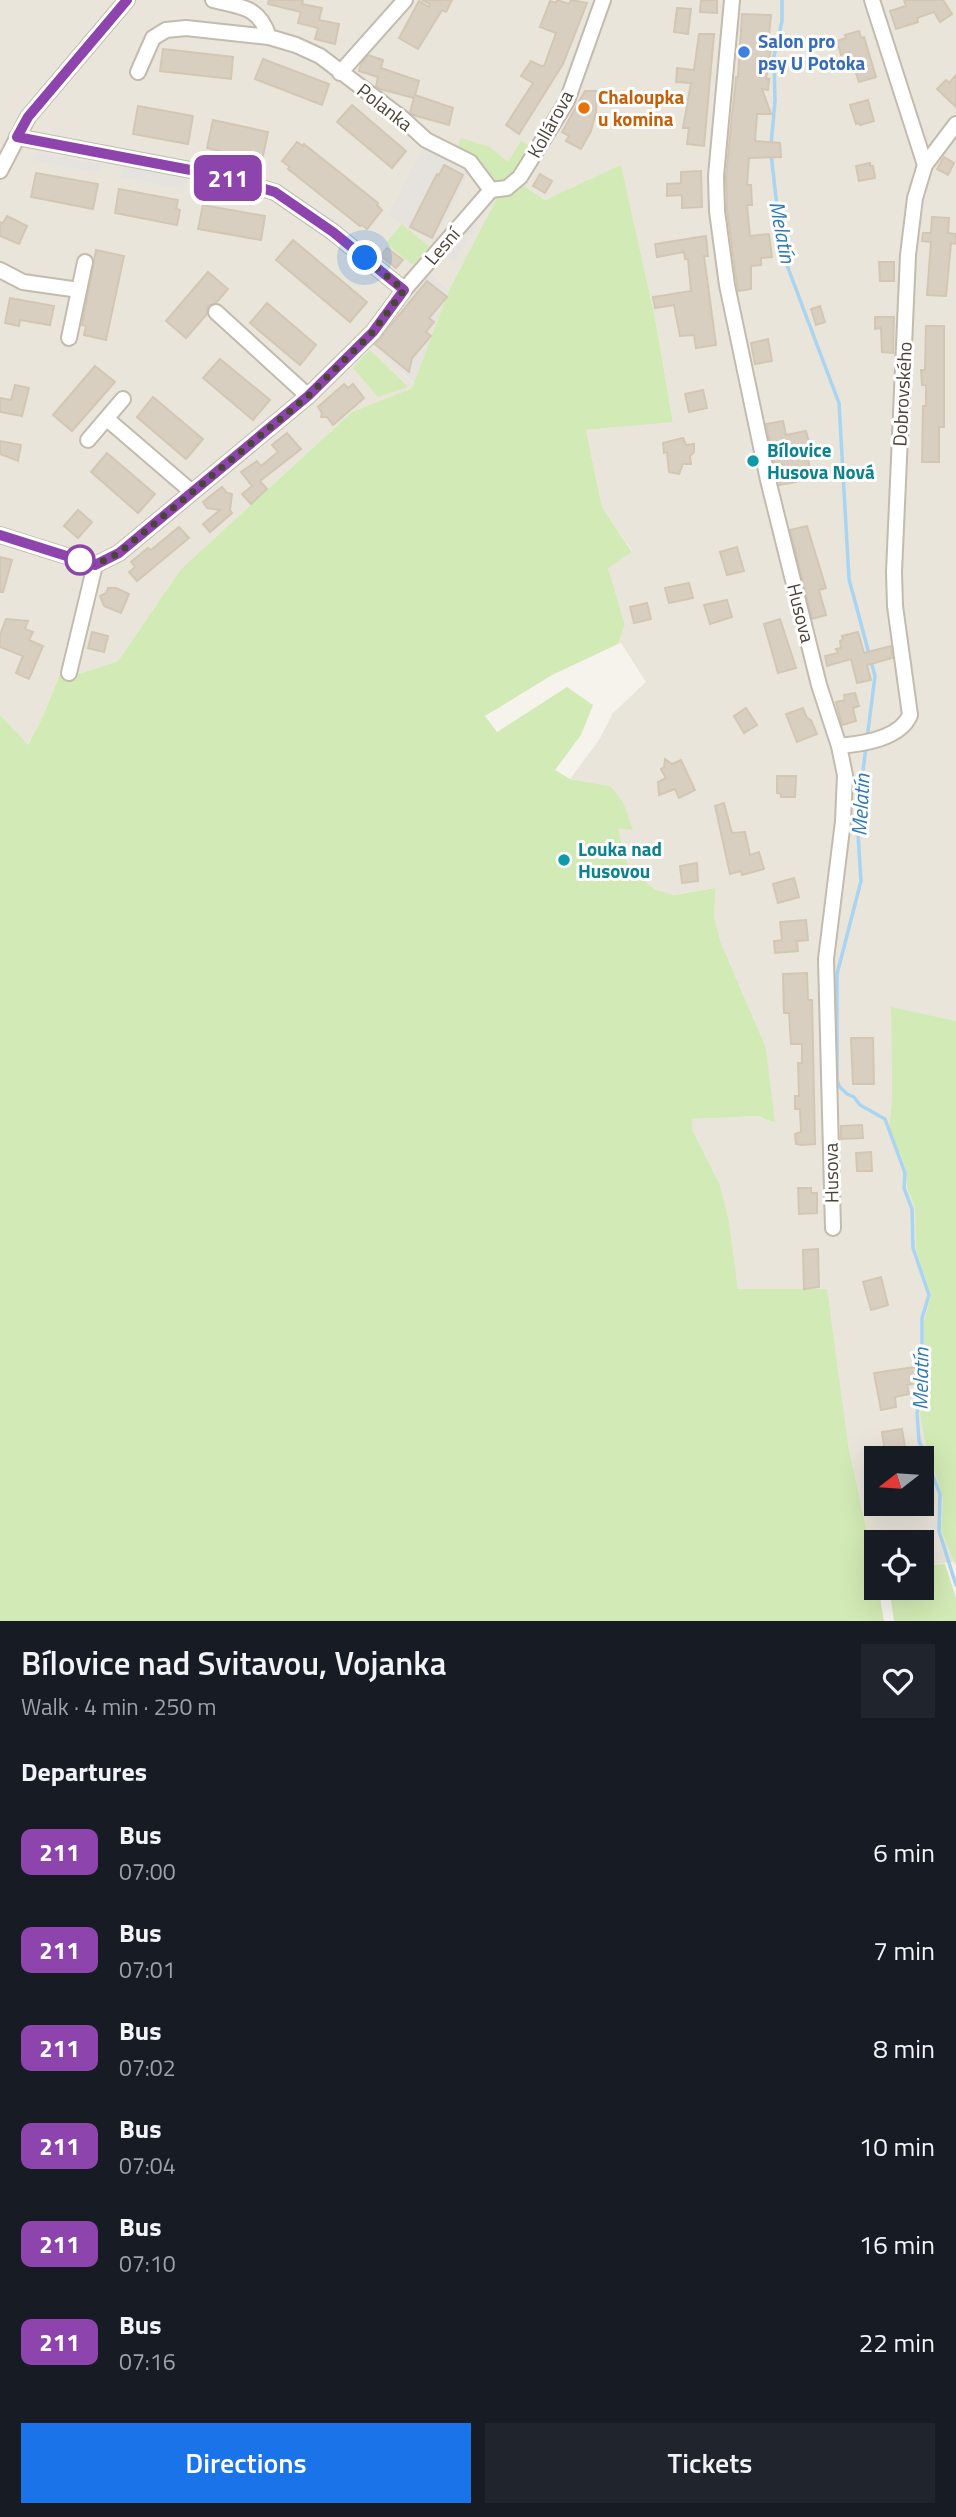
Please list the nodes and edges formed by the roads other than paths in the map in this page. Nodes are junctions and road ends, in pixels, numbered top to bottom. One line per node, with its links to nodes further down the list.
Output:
1 (127, 0): 11 (street)
2 (213, 0): 7 (street)
3 (405, 0): 9 (street)
4 (603, 0): 14 (street, Kollárova)
5 (732, 0): 29 (street, Husova)
6 (876, 2): 12 (street)
7 (269, 37): 8 (street, Polanka); 9 (street, Polanka)
8 (138, 72)
9 (340, 73): 14 (street, Polanka)
10 (956, 124): 12 (street)
11 (17, 137): 13 (street); 18 (street)
12 (925, 165): 29 (street, Dobrovského)
13 (0, 171)
14 (491, 190): 18 (street, Lesní)
15 (85, 262): 17 (street)
16 (0, 270): 17 (street)
17 (79, 290): 20 (street)
18 (404, 290): 21 (street, Lesní)
19 (216, 312): 21 (street)
20 (69, 338)
21 (308, 396): 25 (street, Lesní)
22 (123, 399): 23 (street)
23 (107, 419): 24 (street); 25 (street)
24 (88, 440)
25 (192, 492): 27 (street, Lesní)
26 (0, 535): 27 (street)
27 (95, 565): 28 (street)
28 (69, 673)
29 (839, 746): 30 (street, Husova)
30 (833, 1228)

